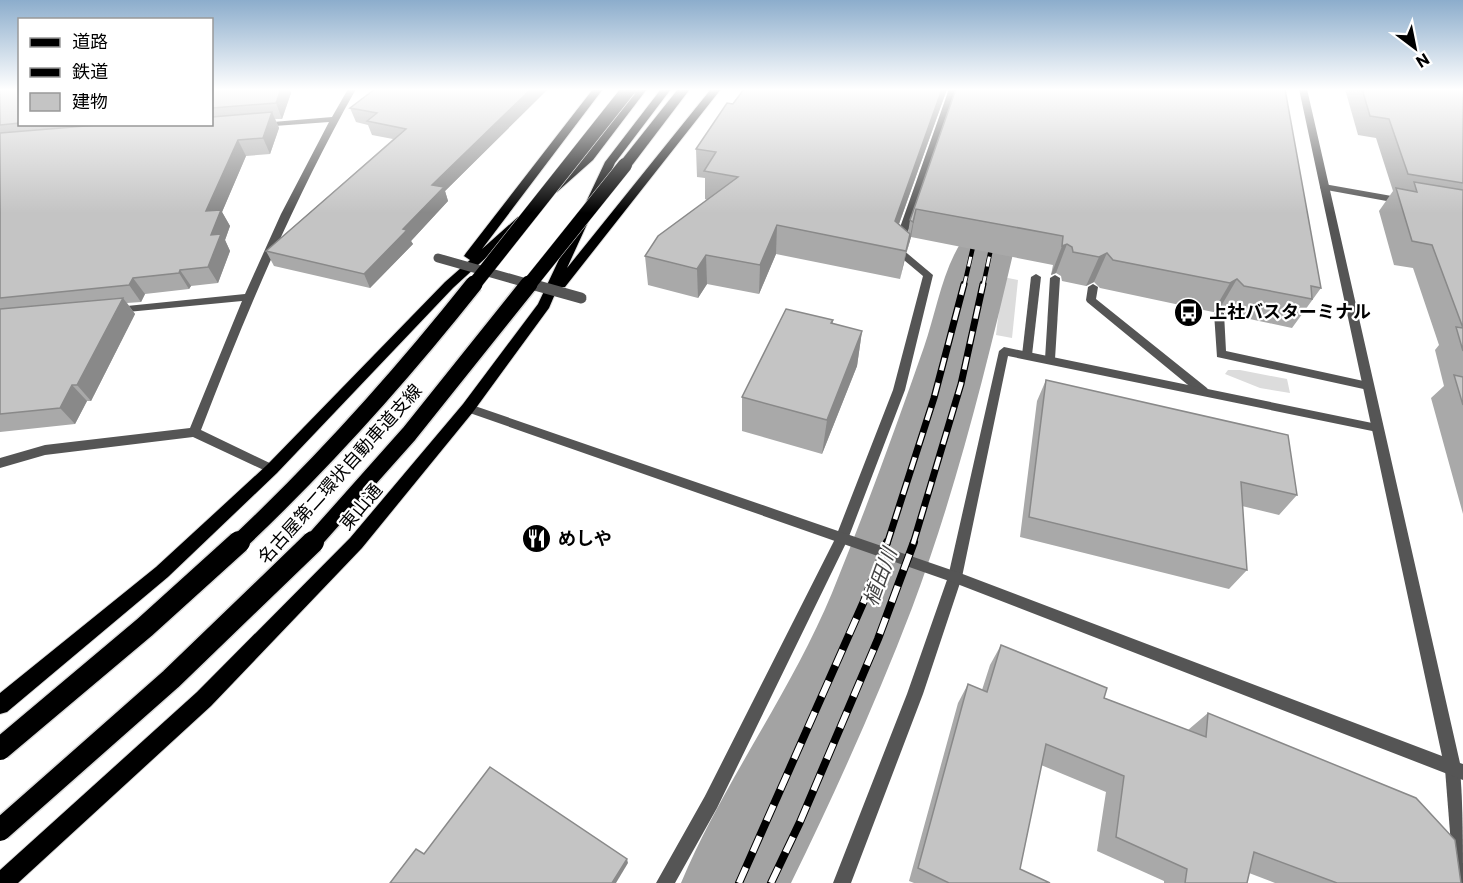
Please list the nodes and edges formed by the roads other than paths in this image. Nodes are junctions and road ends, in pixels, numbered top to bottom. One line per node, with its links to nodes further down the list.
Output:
1 (329, 130): 19 (street)
2 (567, 130): 17 (main road)
3 (596, 130): 36 (highway, 名古屋第二環状自動車道支線, bridge)
4 (610, 130): 17 (main road)
5 (639, 130): 11 (main road, 東山通)
6 (645, 130): 11 (highway)
7 (647, 130): 11 (highway)
8 (683, 130): 21 (main road)
9 (939, 130): 33 (street)
10 (1312, 130): 12 (street)
11 (618, 163): 21 (main road, 東山通); 38 (highway, 名古屋第二環状自動車道支線, bridge)
12 (1324, 187): 13 (street); 26 (street)
13 (1417, 203)
14 (438, 258): 20 (street, bridge)
15 (1036, 277): 24 (street)
16 (1055, 278): 25 (street)
17 (449, 285): 32 (main road)
18 (1093, 287): 27 (street)
19 (247, 297): 22 (street); 30 (street)
20 (581, 298)
21 (544, 305): 28 (main road, 東山通)
22 (106, 311)
23 (1219, 313): 26 (street)
24 (1027, 354): 25 (street); 34 (street)
25 (1050, 359): 27 (street)
26 (1368, 386): 29 (street)
27 (1203, 391): 29 (street)
28 (468, 408): 33 (street); 39 (main road, 東山通)
29 (1377, 428): 37 (street)
30 (194, 432): 31 (street); 32 (street)
31 (0, 463)
32 (272, 469): 35 (main road)
33 (841, 539): 34 (street); 40 (street)
34 (955, 577): 37 (street); 41 (street)
35 (0, 705)
36 (0, 749)
37 (1458, 771): 42 (street)
38 (0, 830)
39 (2, 883)
40 (665, 883)
41 (842, 883)
42 (1463, 883)

